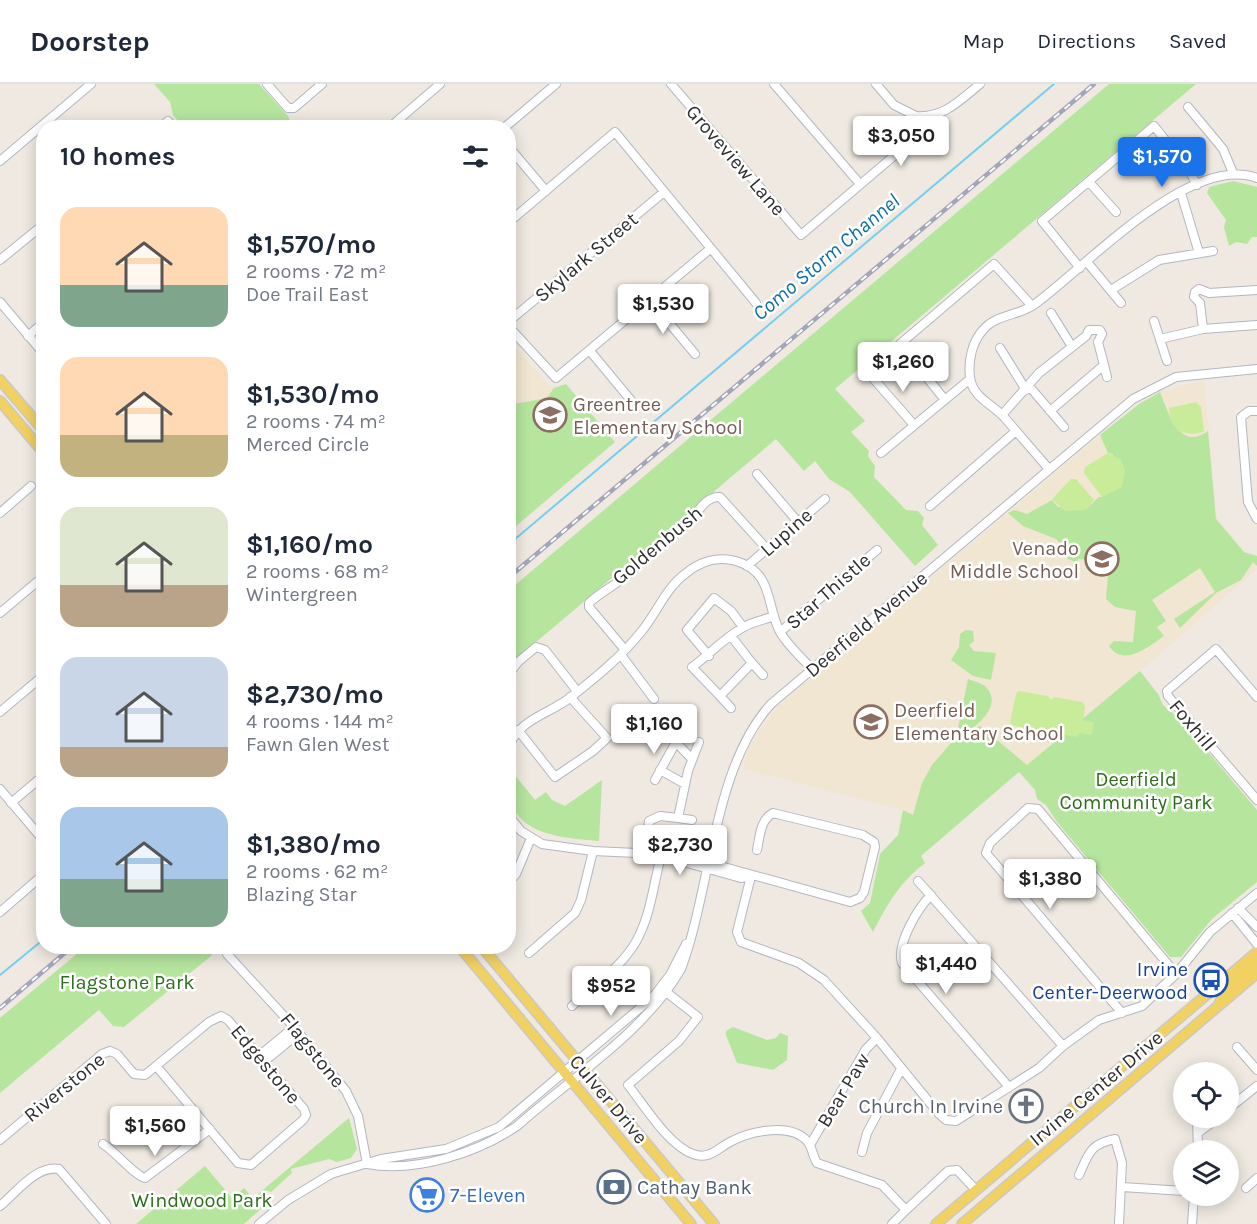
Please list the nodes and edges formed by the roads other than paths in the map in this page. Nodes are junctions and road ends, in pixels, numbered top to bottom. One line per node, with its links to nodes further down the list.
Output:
1 (91, 84): 12 (street)
2 (267, 84): 3 (street)
3 (322, 84)
4 (440, 84): 13 (street)
5 (556, 84): 14 (street)
6 (671, 84): 21 (street, Groveview Lane)
7 (774, 84): 21 (street)
8 (876, 84): 11 (street)
9 (980, 84): 11 (street)
10 (1188, 107): 18 (street)
11 (916, 116): 21 (street)
12 (48, 120)
13 (397, 120)
14 (513, 120)
15 (36, 130): 17 (street)
16 (516, 155): 23 (street)
17 (0, 160)
18 (1233, 173): 19 (street); 22 (street)
19 (1257, 178)
20 (1089, 182): 22 (street); 26 (street); 34 (street)
21 (860, 184)
22 (1197, 185): 25 (street)
23 (546, 191): 24 (street); 27 (street)
24 (664, 192): 29 (street); 46 (street, Skylark Street)
25 (1181, 193): 31 (street); 33 (street)
26 (1116, 212)
27 (516, 216)
28 (36, 231): 32 (street)
29 (710, 249): 39 (street); 41 (street)
30 (1214, 251): 31 (street)
31 (1199, 253): 35 (street)
32 (0, 260)
33 (1087, 262): 34 (street); 35 (street)
34 (1080, 268): 44 (street)
35 (1111, 290): 42 (street)
36 (1257, 290): 37 (street); 38 (street)
37 (1209, 293): 43 (street); 43 (street)
38 (1257, 298)
39 (650, 300): 59 (street); 60 (street)
40 (0, 302): 52 (street)
41 (756, 303)
42 (1121, 303)
43 (1200, 303): 50 (street)
44 (1032, 306): 66 (street); 69 (street)
45 (1051, 313): 57 (street)
46 (516, 317)
47 (1154, 321): 54 (street)
48 (1257, 325): 50 (street)
49 (36, 329): 52 (street)
50 (1203, 329): 54 (street)
51 (516, 333): 59 (street)
52 (28, 336): 56 (street)
53 (1086, 336): 55 (street); 55 (street); 57 (street)
54 (1160, 339): 61 (street)
55 (1098, 342): 62 (street)
56 (36, 345)
57 (1071, 345): 68 (street)
58 (1000, 348): 68 (street)
59 (590, 351): 71 (street)
60 (695, 354)
61 (1167, 361)
62 (1104, 365): 65 (street); 72 (street)
63 (1257, 369): 81 (street, Deerfield Avenue)
64 (872, 377): 76 (street)
65 (1107, 377)
66 (970, 379): 69 (street); 74 (street)
67 (0, 380): 75 (main road)
68 (1028, 388): 72 (street); 74 (street)
69 (945, 400): 76 (street)
70 (0, 401): 79 (main road)
71 (634, 404)
72 (1050, 411): 77 (street)
73 (1257, 411): 87 (street)
74 (1002, 415): 78 (street)
75 (36, 422)
76 (914, 425): 80 (street)
77 (1064, 427)
78 (1016, 431): 81 (street); 85 (street)
79 (36, 444)
80 (881, 453)
81 (1049, 469): 102 (street, Deerfield Avenue)
82 (757, 474): 88 (street)
83 (31, 486): 86 (street)
84 (825, 499): 88 (street, Lupine)
85 (930, 506)
86 (0, 513)
87 (1257, 519)
88 (798, 522): 89 (street, Lupine)
89 (766, 549): 91 (street, Lupine); 98 (street, Goldenbush)
90 (877, 550): 96 (street, Star Thistle)
91 (747, 566): 94 (street); 98 (street)
92 (36, 583): 93 (street)
93 (0, 613)
94 (774, 616): 95 (street); 96 (street)
95 (743, 627): 97 (street); 99 (street)
96 (780, 632): 102 (street)
97 (731, 636): 99 (street); 100 (street)
98 (623, 652): 105 (street); 109 (street)
99 (709, 656): 106 (street)
100 (752, 663): 103 (street); 106 (street)
101 (516, 665): 105 (street)
102 (812, 669): 134 (street, Deerfield Avenue)
103 (763, 675)
104 (36, 682): 111 (street)
105 (577, 691): 107 (street)
106 (720, 696): 110 (street)
107 (570, 697): 112 (street); 112 (street)
108 (1257, 697): 123 (street, Foxhill)
109 (654, 699)
110 (731, 708)
111 (0, 711)
112 (518, 730): 114 (street)
113 (664, 730): 115 (street)
114 (516, 734)
115 (676, 742): 117 (street); 118 (street)
116 (699, 742): 117 (street)
117 (692, 759): 121 (street)
118 (660, 770): 119 (street); 121 (street)
119 (655, 780)
120 (36, 782): 124 (street)
121 (685, 784): 125 (street)
122 (0, 789): 124 (street)
123 (1257, 800)
124 (11, 802): 128 (street)
125 (678, 818): 126 (street); 132 (street)
126 (692, 820)
127 (516, 825): 129 (street)
128 (36, 832)
129 (531, 838): 131 (street); 135 (street)
130 (758, 850): 136 (street)
131 (593, 851): 132 (street); 146 (street)
132 (644, 854): 133 (street)
133 (661, 856): 134 (street); 154 (street)
134 (708, 866): 136 (street); 153 (street, Deerfield Avenue)
135 (516, 874)
136 (751, 876): 158 (street)
137 (36, 881): 141 (street)
138 (918, 881): 140 (street)
139 (1257, 893): 142 (street)
140 (931, 895): 159 (street); 168 (street)
141 (1, 909)
142 (1235, 911): 143 (street); 144 (street); 151 (street)
143 (1257, 927)
144 (1257, 944)
145 (1257, 952): 186 (main road, Irvine Center Drive)
146 (529, 953)
147 (227, 954): 157 (street, Flagstone)
148 (466, 954): 166 (main road, Culver Drive)
149 (488, 954): 163 (main road, Culver Drive)
150 (1257, 962): 155 (main road)
151 (1176, 974): 156 (street); 156 (street)
152 (1257, 974): 155 (main road, Irvine Center Drive)
153 (664, 991): 163 (street, Deerfield Avenue); 177 (street, Bear Paw)
154 (572, 1006)
155 (1217, 1008): 197 (main road, Irvine Center Drive)
156 (1122, 1013): 159 (street)
157 (297, 1030): 161 (street); 179 (street, Flagstone)
158 (877, 1038): 164 (street); 177 (street, Bear Paw)
159 (1063, 1046): 168 (street)
160 (1237, 1047): 165 (street)
161 (263, 1058): 162 (street, Edgestone); 172 (street, Edgestone)
162 (157, 1066): 172 (street); 174 (street, Riverstone)
163 (581, 1066): 166 (street, Deerfield Avenue); 184 (main road, Culver Drive)
164 (901, 1069): 168 (street); 178 (street)
165 (1257, 1070)
166 (567, 1078): 179 (street, Deerfield Avenue); 182 (main road, Culver Drive)
167 (1257, 1086): 169 (street)
168 (1009, 1087)
169 (1239, 1100)
170 (1198, 1128): 173 (street)
171 (1204, 1128): 173 (street)
172 (210, 1129): 176 (street)
173 (1199, 1132): 175 (street)
174 (0, 1140)
175 (1199, 1140)
176 (103, 1144)
177 (810, 1145): 190 (street, Bear Paw)
178 (862, 1152)
179 (367, 1164): 192 (street, Deerfield Avenue)
180 (1079, 1175): 183 (street)
181 (1257, 1178): 185 (street)
182 (658, 1183): 184 (main road); 193 (main road, Culver Drive)
183 (1122, 1187): 187 (street); 198 (street)
184 (683, 1188): 194 (main road, Culver Drive)
185 (1246, 1188)
186 (976, 1190): 190 (street); 196 (main road, Irvine Center Drive)
187 (1173, 1190)
188 (0, 1206): 191 (street)
189 (1193, 1206): 199 (street)
190 (906, 1210): 195 (street)
191 (106, 1224)
192 (260, 1224)
193 (691, 1224)
194 (714, 1224)
195 (892, 1224)
196 (936, 1224)
197 (962, 1224)
198 (1119, 1224)
199 (1192, 1224)

